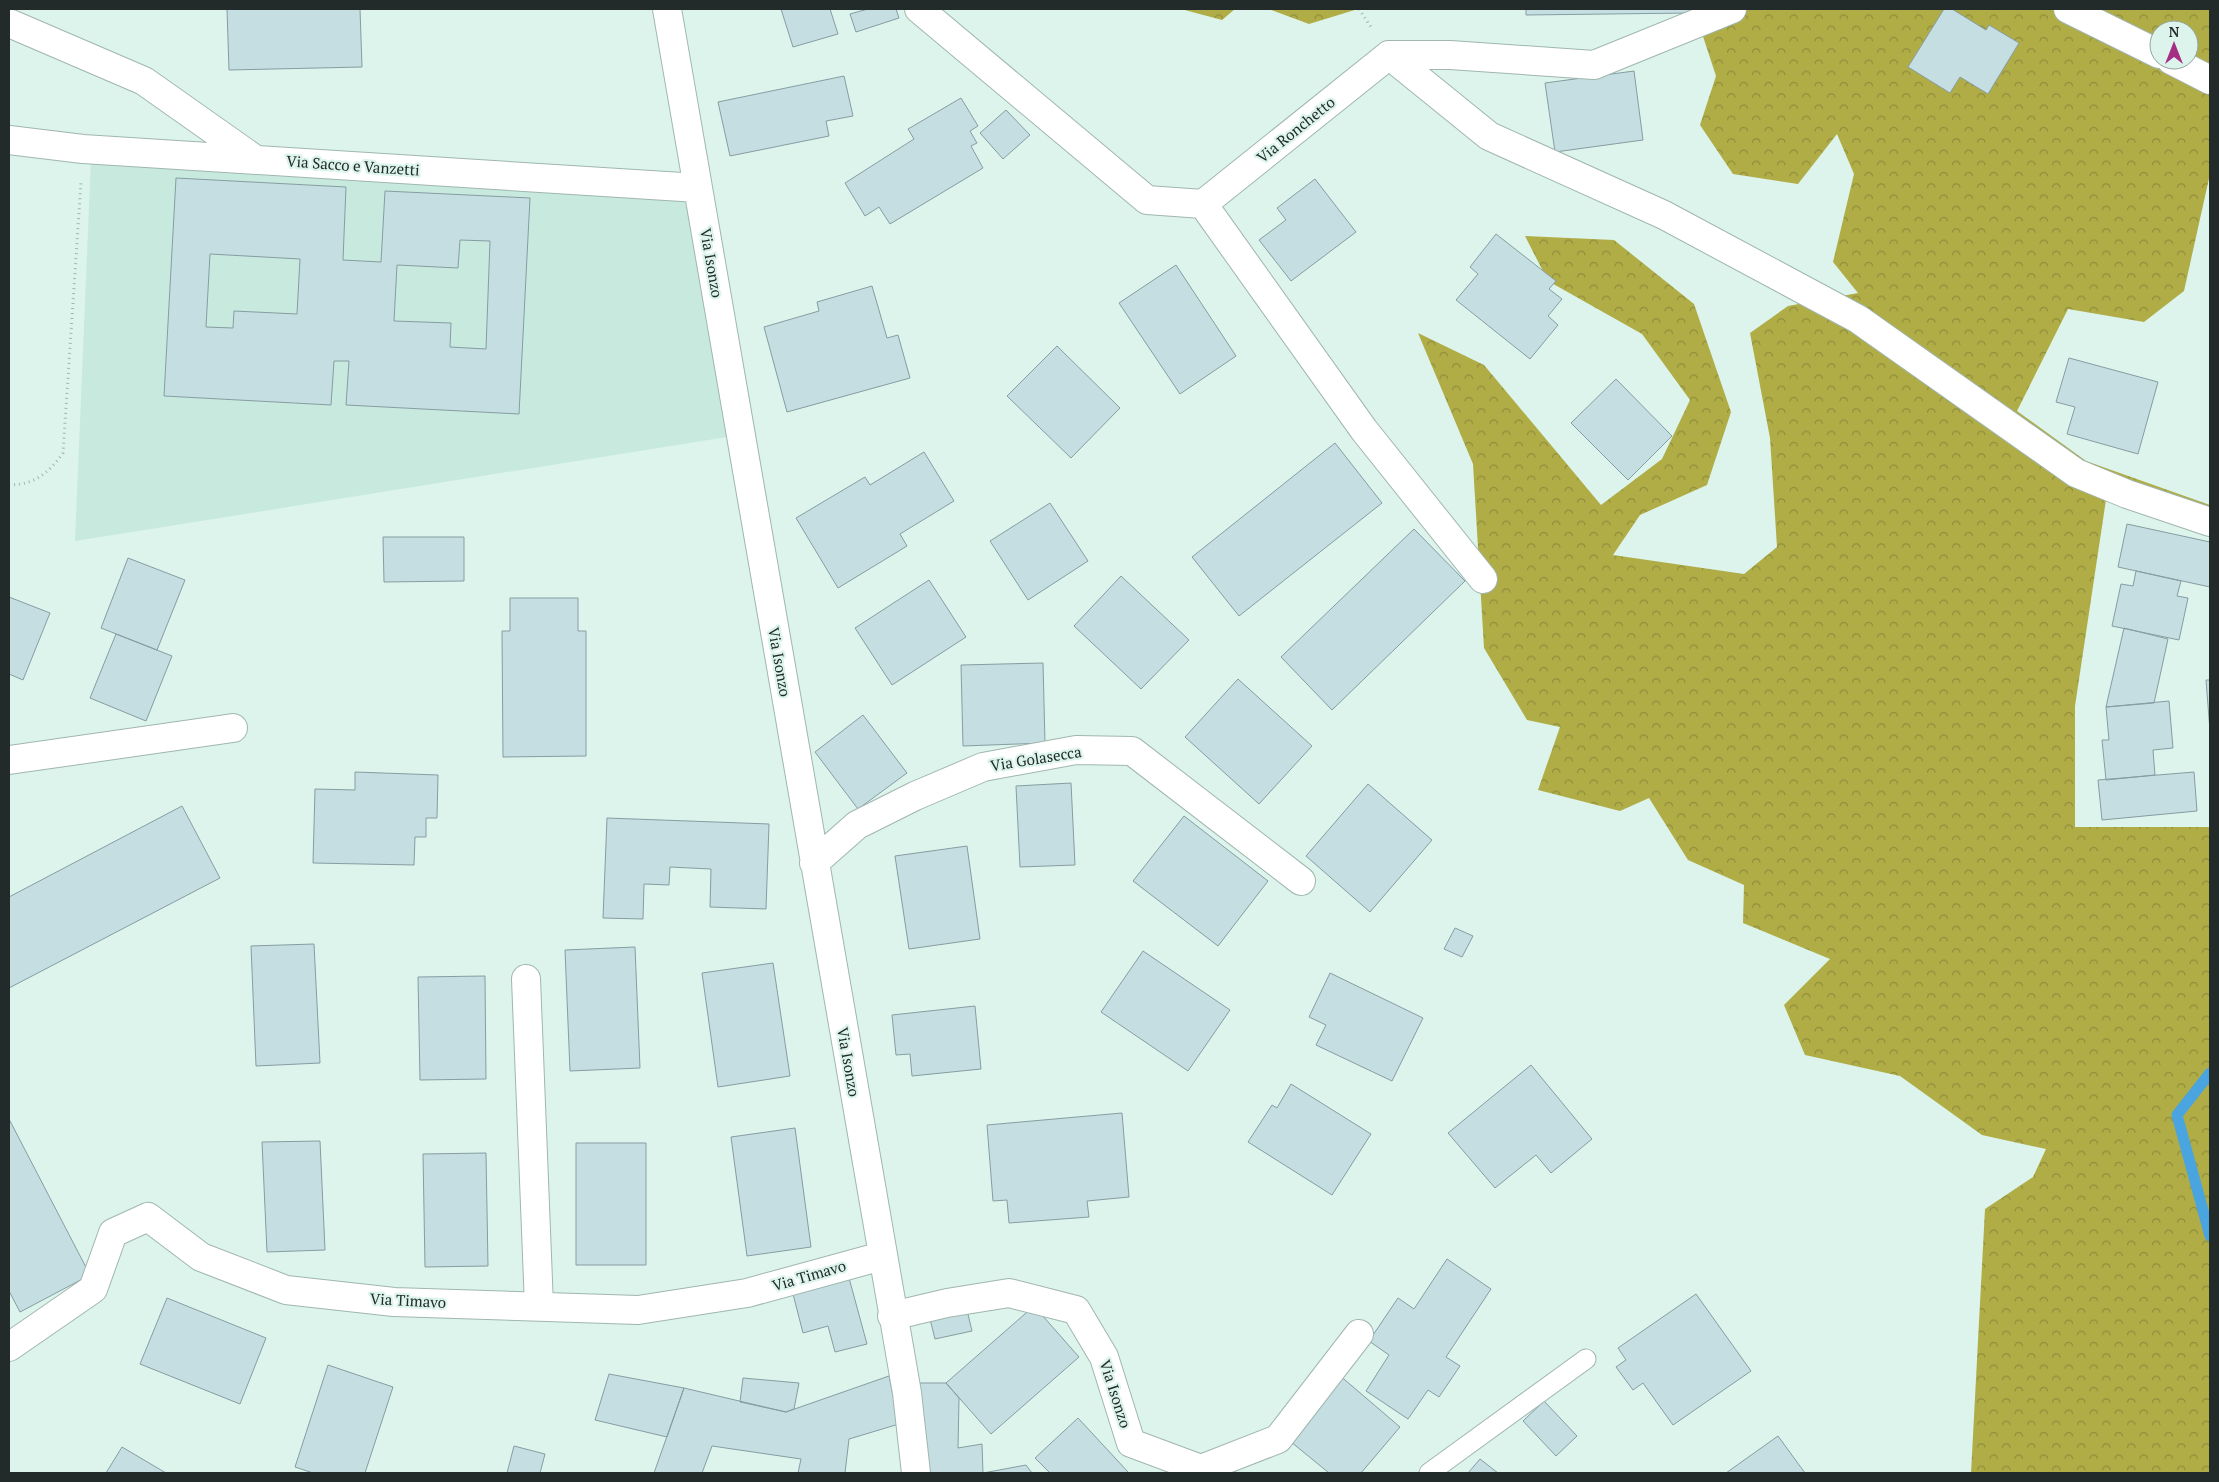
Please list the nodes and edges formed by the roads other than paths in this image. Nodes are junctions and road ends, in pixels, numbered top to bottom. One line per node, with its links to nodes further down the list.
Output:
1 (666, 9): 12 (street, Via Isonzo)
2 (919, 9): 13 (street)
3 (1732, 9): 7 (street)
4 (2068, 9): 6 (street)
5 (9, 23): 11 (street)
6 (2149, 49)
7 (1389, 54): 13 (street, Via Ronchetto); 14 (street)
8 (2190, 70): 9 (street)
9 (2210, 80)
10 (9, 140): 11 (street, Via Sacco e Vanzetti)
11 (256, 160): 12 (street, Via Sacco e Vanzetti)
12 (698, 188): 18 (street, Via Isonzo)
13 (1203, 204): 15 (street)
14 (2210, 522)
15 (1483, 579)
16 (233, 728): 17 (street)
17 (9, 760)
18 (814, 863): 19 (street, Via Golasecca); 21 (street, Via Isonzo)
19 (1301, 881)
20 (526, 979): 22 (street)
21 (882, 1256): 22 (street, Via Timavo); 23 (street, Via Isonzo)
22 (539, 1306): 25 (street, Via Timavo)
23 (892, 1316): 27 (street, Via Isonzo); 28 (street, Via Isonzo)
24 (1360, 1334): 27 (street, Via Isonzo)
25 (9, 1347)
26 (1586, 1359): 29 (lane)
27 (1211, 1471)
28 (916, 1473)
29 (1428, 1473)

